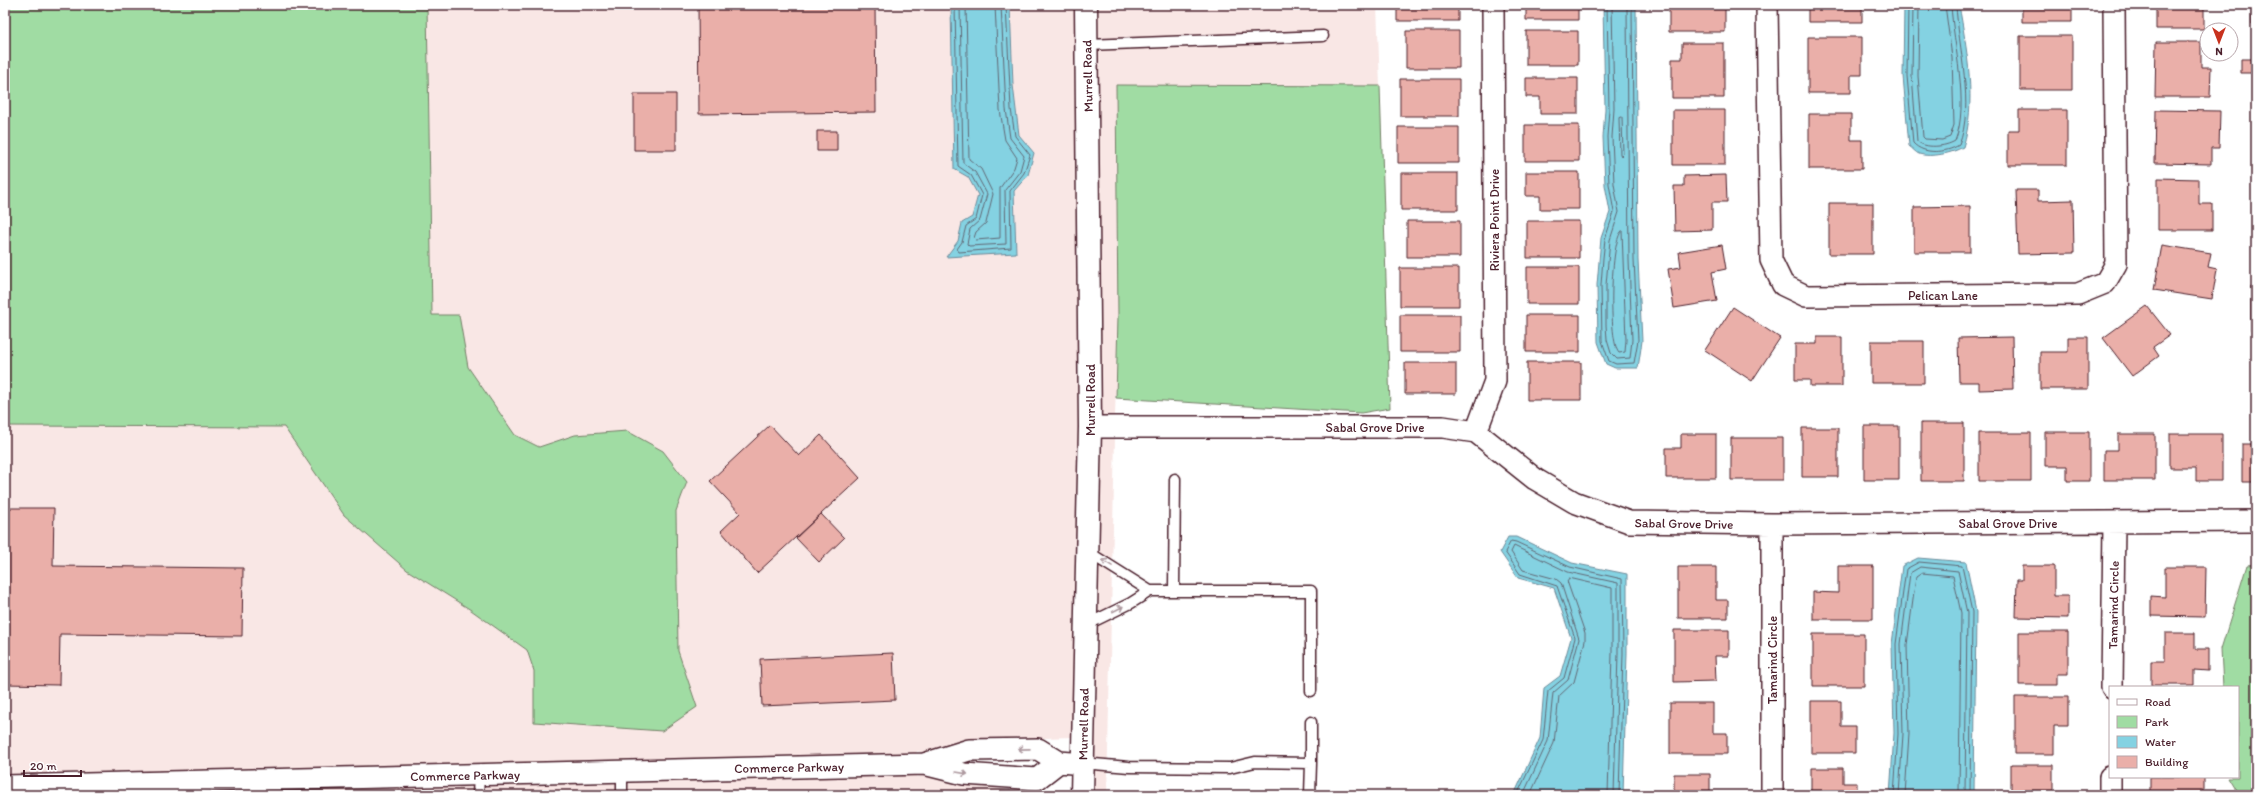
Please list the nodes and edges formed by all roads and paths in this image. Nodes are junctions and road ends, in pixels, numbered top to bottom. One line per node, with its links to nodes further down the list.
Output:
1 (1086, 5): 6 (street, Murrell Road)
2 (1493, 5): 8 (street, Riviera Point Drive)
3 (1767, 5): 4 (street, Pelican Lane)
4 (2114, 5)
5 (1323, 36): 6 (lane)
6 (1086, 45): 7 (street, Murrell Road)
7 (1090, 427): 8 (street, Sabal Grove Drive); 13 (street, Murrell Road)
8 (1476, 432): 12 (street, Sabal Grove Drive)
9 (1175, 479): 15 (lane)
10 (2114, 522): 11 (street, Sabal Grove Drive); 12 (street, Sabal Grove Drive); 17 (street, Tamarind Circle)
11 (2256, 522)
12 (1772, 524): 31 (street, Tamarind Circle)
13 (1088, 552): 14 (lane, one-way to 13); 16 (street, Murrell Road)
14 (1150, 591): 15 (lane); 16 (lane, one-way to 14)
15 (1174, 591): 18 (lane)
16 (1086, 625): 21 (street, Murrell Road)
17 (2112, 686)
18 (1311, 691)
19 (1311, 722): 22 (lane)
20 (1059, 762): 21 (street, Commerce Parkway); 23 (street, Commerce Parkway, one-way to 23); 23 (street, Commerce Parkway, one-way to 20)
21 (1082, 763): 22 (lane); 29 (street, Murrell Road)
22 (1311, 763): 30 (lane)
23 (924, 764): 24 (street, Commerce Parkway)
24 (622, 771): 26 (street, Commerce Parkway); 28 (lane)
25 (2110, 778): 32 (street)
26 (479, 785): 27 (street, Commerce Parkway)
27 (5, 786)
28 (622, 795)
29 (1082, 795)
30 (1310, 795)
31 (1772, 795)
32 (2110, 795)

